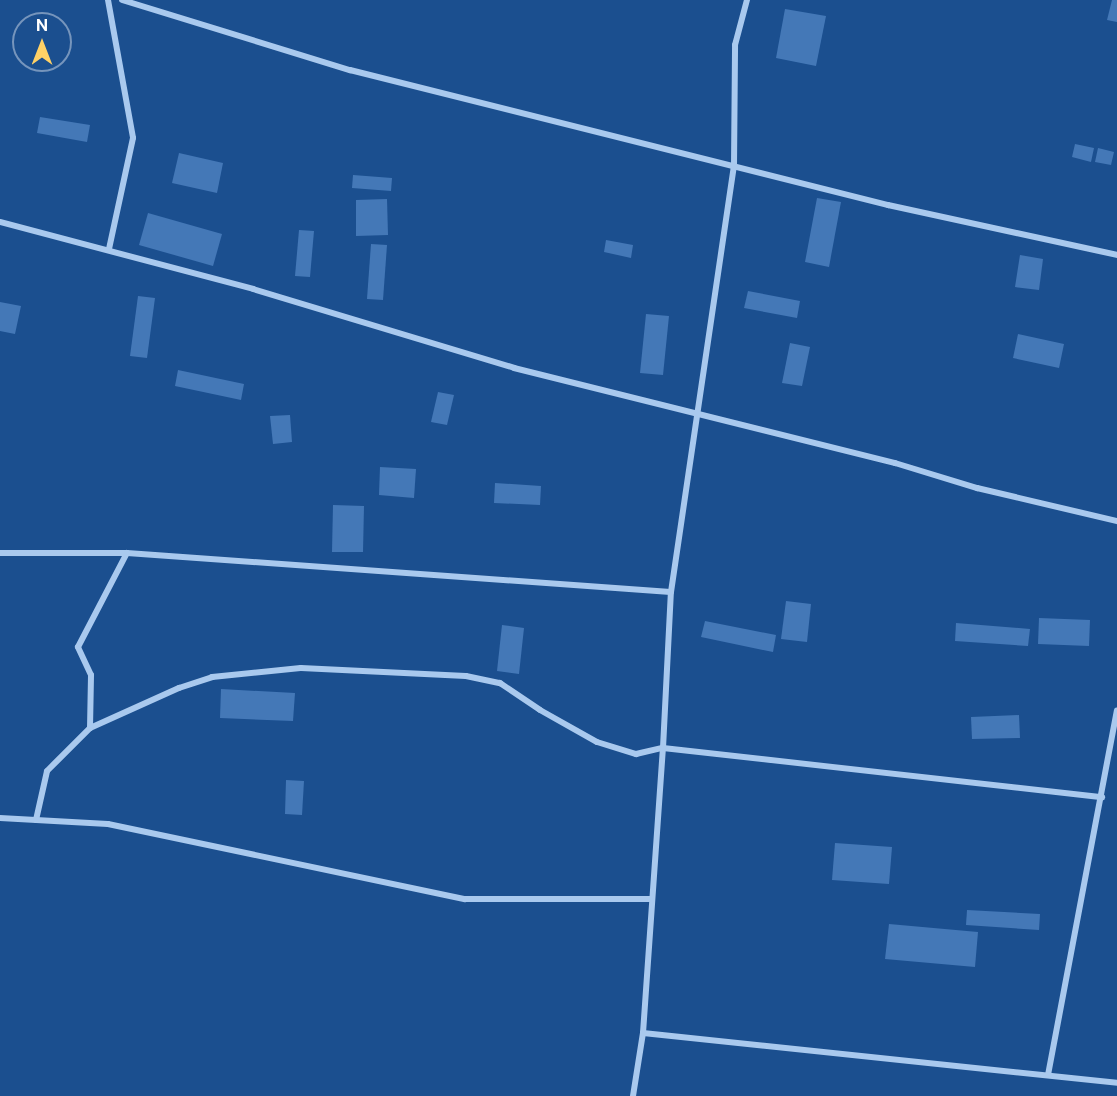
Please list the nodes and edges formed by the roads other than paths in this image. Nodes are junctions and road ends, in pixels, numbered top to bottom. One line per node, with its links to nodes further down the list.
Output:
1 (108, 0): 6 (street)
2 (122, 0): 4 (street)
3 (747, 0): 4 (street)
4 (734, 166): 7 (street); 8 (street)
5 (0, 222): 6 (street)
6 (109, 249): 8 (street)
7 (1117, 255)
8 (698, 416): 9 (street); 12 (street)
9 (1117, 521)
10 (0, 553): 11 (street)
11 (127, 553): 12 (street); 14 (street)
12 (671, 592): 15 (street)
13 (1117, 710): 16 (street)
14 (90, 728): 15 (street); 18 (street)
15 (663, 748): 16 (street); 19 (street)
16 (1102, 797): 21 (street)
17 (0, 818): 18 (street)
18 (36, 820): 19 (street)
19 (650, 899): 20 (street)
20 (643, 1033): 21 (street); 23 (street)
21 (1048, 1075): 22 (street)
22 (1117, 1083)
23 (633, 1096)

